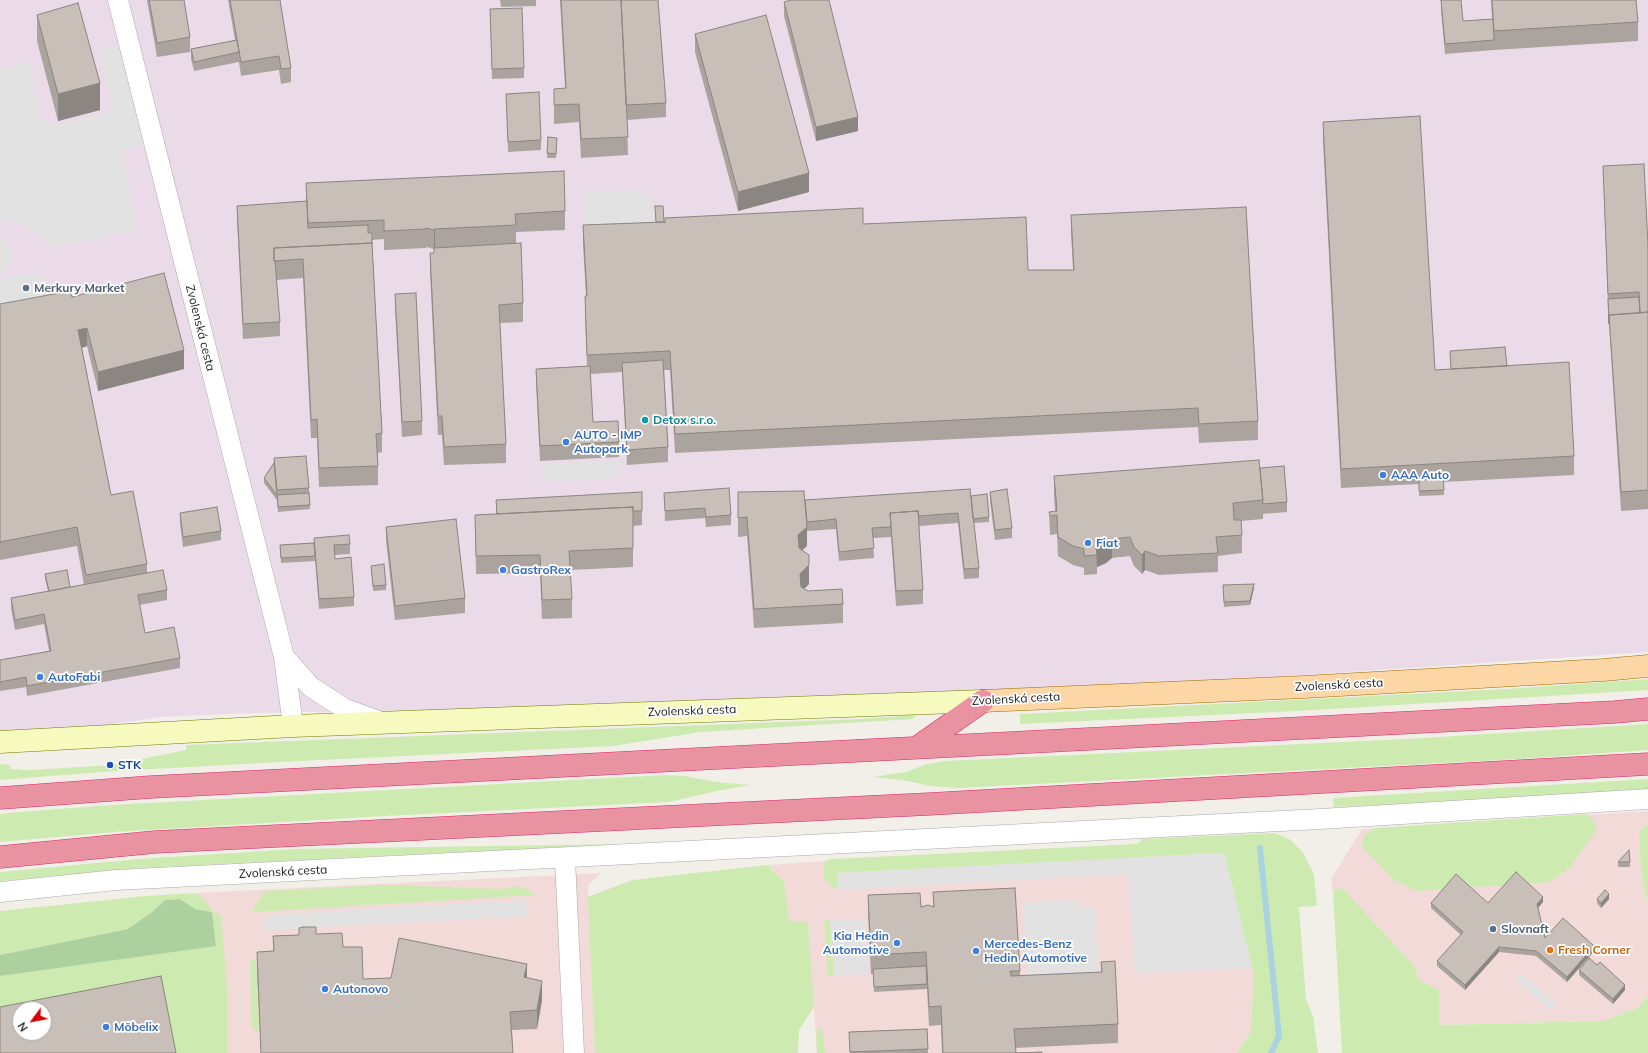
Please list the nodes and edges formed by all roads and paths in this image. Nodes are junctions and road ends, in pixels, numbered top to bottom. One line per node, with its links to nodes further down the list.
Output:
1 (118, 0): 2 (street, Zvolenská cesta)
2 (284, 657): 6 (street, Zvolenská cesta); 7 (street, Zvolenská cesta)
3 (1648, 666): 4 (main road, Zvolenská cesta)
4 (983, 701): 6 (main road, Zvolenská cesta); 9 (highway)
5 (1648, 709): 9 (highway)
6 (383, 723): 7 (main road, Zvolenská cesta)
7 (293, 726): 8 (main road, Zvolenská cesta)
8 (0, 742)
9 (916, 748): 11 (highway)
10 (1648, 764): 13 (highway)
11 (0, 798)
12 (1648, 799): 14 (street, Zvolenská cesta)
13 (0, 857)
14 (566, 858): 15 (street, Zvolenská cesta); 16 (street)
15 (0, 892)
16 (574, 1053)

